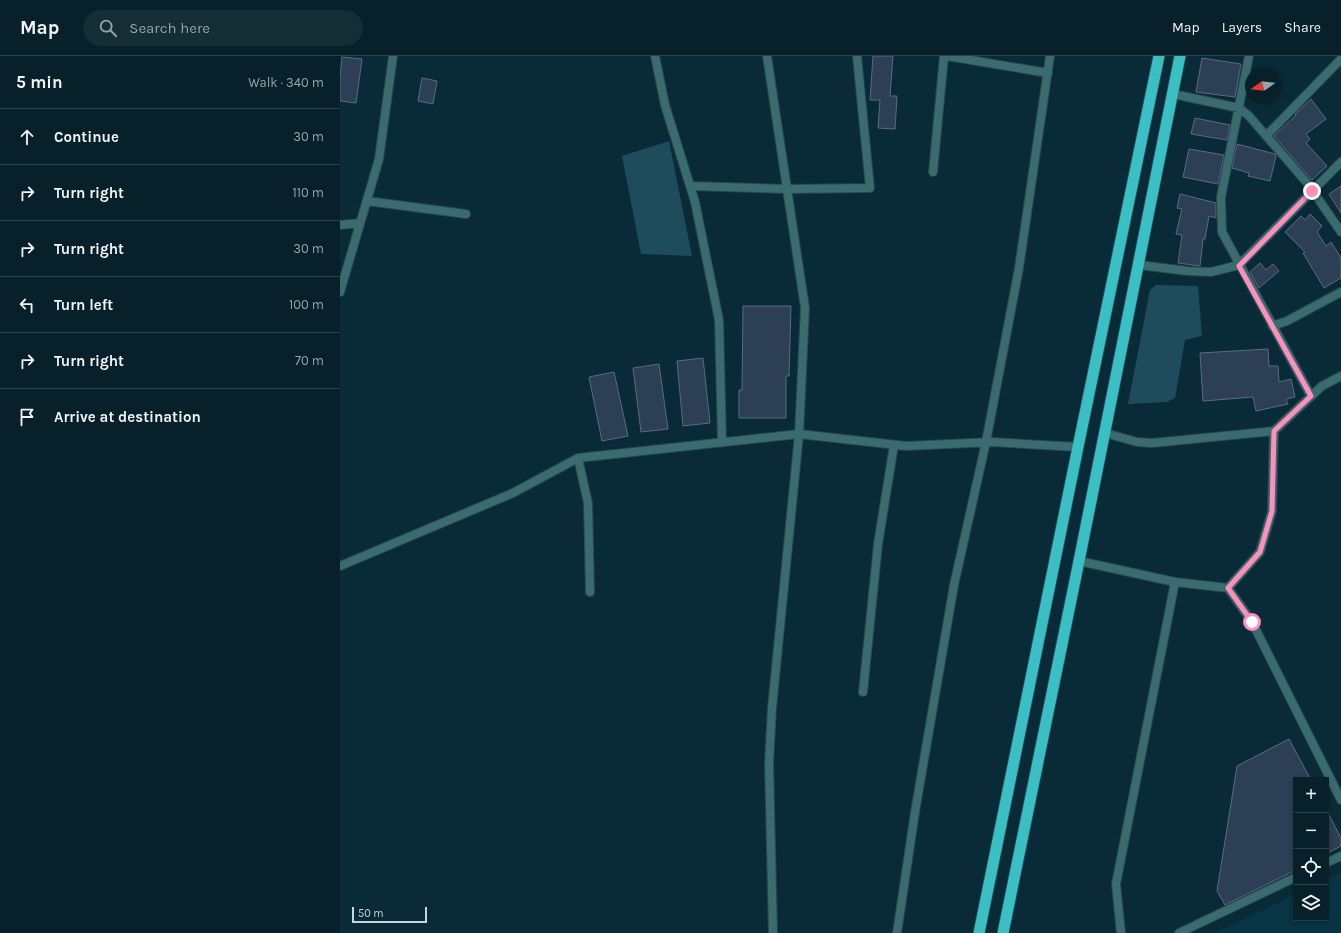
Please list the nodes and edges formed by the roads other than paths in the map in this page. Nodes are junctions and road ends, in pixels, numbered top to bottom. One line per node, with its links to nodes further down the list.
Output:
1 (393, 56): 20 (street)
2 (655, 56): 17 (street)
3 (767, 56): 18 (street)
4 (857, 56): 18 (street)
5 (946, 56): 11 (street); 16 (street)
6 (1050, 56): 11 (street)
7 (1159, 56): 38 (highway)
8 (1180, 56): 12 (highway)
9 (1250, 56): 13 (street)
10 (1341, 60): 14 (street)
11 (1048, 73): 36 (street)
12 (1173, 94): 13 (street); 25 (highway)
13 (1239, 108): 14 (street); 26 (street)
14 (1266, 136): 19 (street)
15 (1341, 162): 19 (street)
16 (933, 172)
17 (691, 186): 18 (street); 35 (street)
18 (787, 189): 34 (street)
19 (1312, 191): 24 (street); 26 (street)
20 (367, 201): 21 (street); 22 (street)
21 (466, 214)
22 (360, 223): 23 (street); 27 (street)
23 (340, 225)
24 (1341, 232)
25 (1139, 265): 26 (street); 33 (highway)
26 (1239, 266): 29 (street)
27 (340, 292)
28 (1341, 292): 29 (street)
29 (1272, 326): 31 (street)
30 (1341, 376): 31 (street)
31 (1311, 396): 32 (street)
32 (1274, 431): 33 (street); 43 (street)
33 (1105, 433): 40 (highway)
34 (799, 434): 35 (street); 37 (street); 50 (street)
35 (722, 442): 39 (street)
36 (986, 442): 37 (street); 38 (street); 51 (street)
37 (894, 445): 45 (street)
38 (1078, 447): 52 (highway)
39 (578, 458): 41 (street); 44 (street)
40 (1079, 561): 42 (street); 53 (highway)
41 (340, 566)
42 (1175, 582): 43 (street); 54 (street)
43 (1228, 588): 46 (street)
44 (590, 592)
45 (863, 692)
46 (1341, 800)
47 (1341, 856): 48 (street)
48 (1329, 862)
49 (1293, 878): 55 (street)
50 (773, 933)
51 (897, 933)
52 (979, 933)
53 (1003, 933)
54 (1121, 933)
55 (1180, 933)

